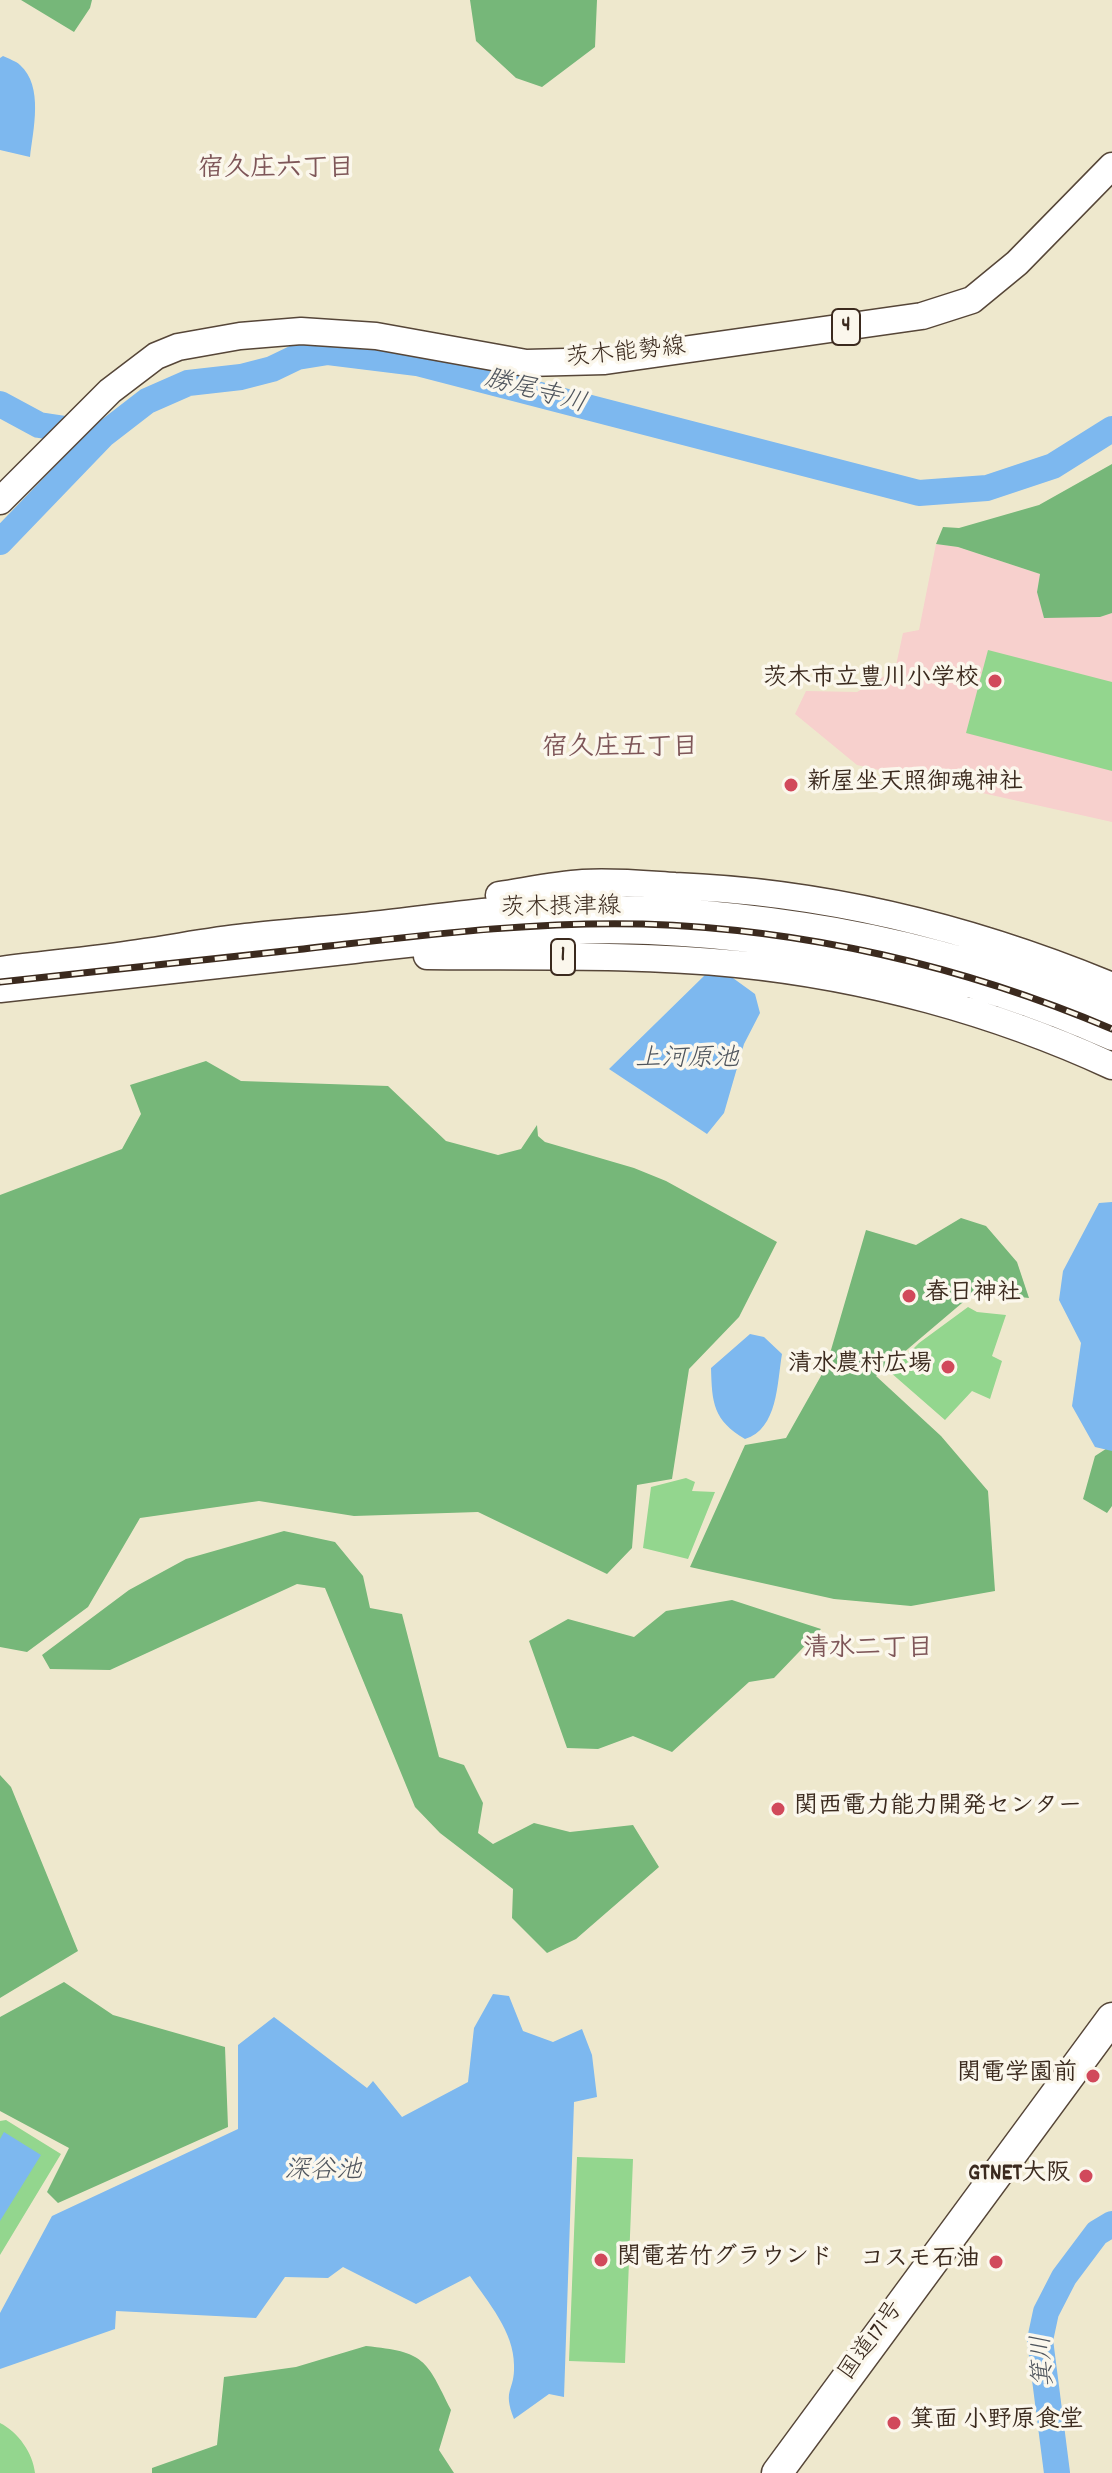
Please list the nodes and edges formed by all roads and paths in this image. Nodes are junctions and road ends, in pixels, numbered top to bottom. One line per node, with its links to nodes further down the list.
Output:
1 (1112, 166): 2 (main road, 茨木能勢線 / 4)
2 (0, 501)
3 (551, 888): 5 (main road, 1); 6 (main road, 1); 12 (main road, 1)
4 (171, 947): 5 (main road, 茨木摂津線 / 1); 6 (main road, 1); 11 (main road, 茨木摂津線 / 1)
5 (930, 950): 10 (main road, 茨木摂津線 / 1)
6 (42, 951): 7 (main road, 1)
7 (0, 955)
8 (575, 957): 9 (main road, 1); 15 (main road, 1); 17 (main road, 1)
9 (859, 957): 13 (main road, 茨木摂津線 / 1); 16 (main road, 茨木摂津線 / 1)
10 (962, 959): 14 (main road); 16 (main road, 茨木摂津線 / 1)
11 (0, 970)
12 (1112, 986)
13 (0, 989)
14 (1112, 1000)
15 (0, 1001)
16 (1110, 1031)
17 (1112, 1066)
18 (1112, 2018): 19 (highway, 国道171号)
19 (777, 2473)

